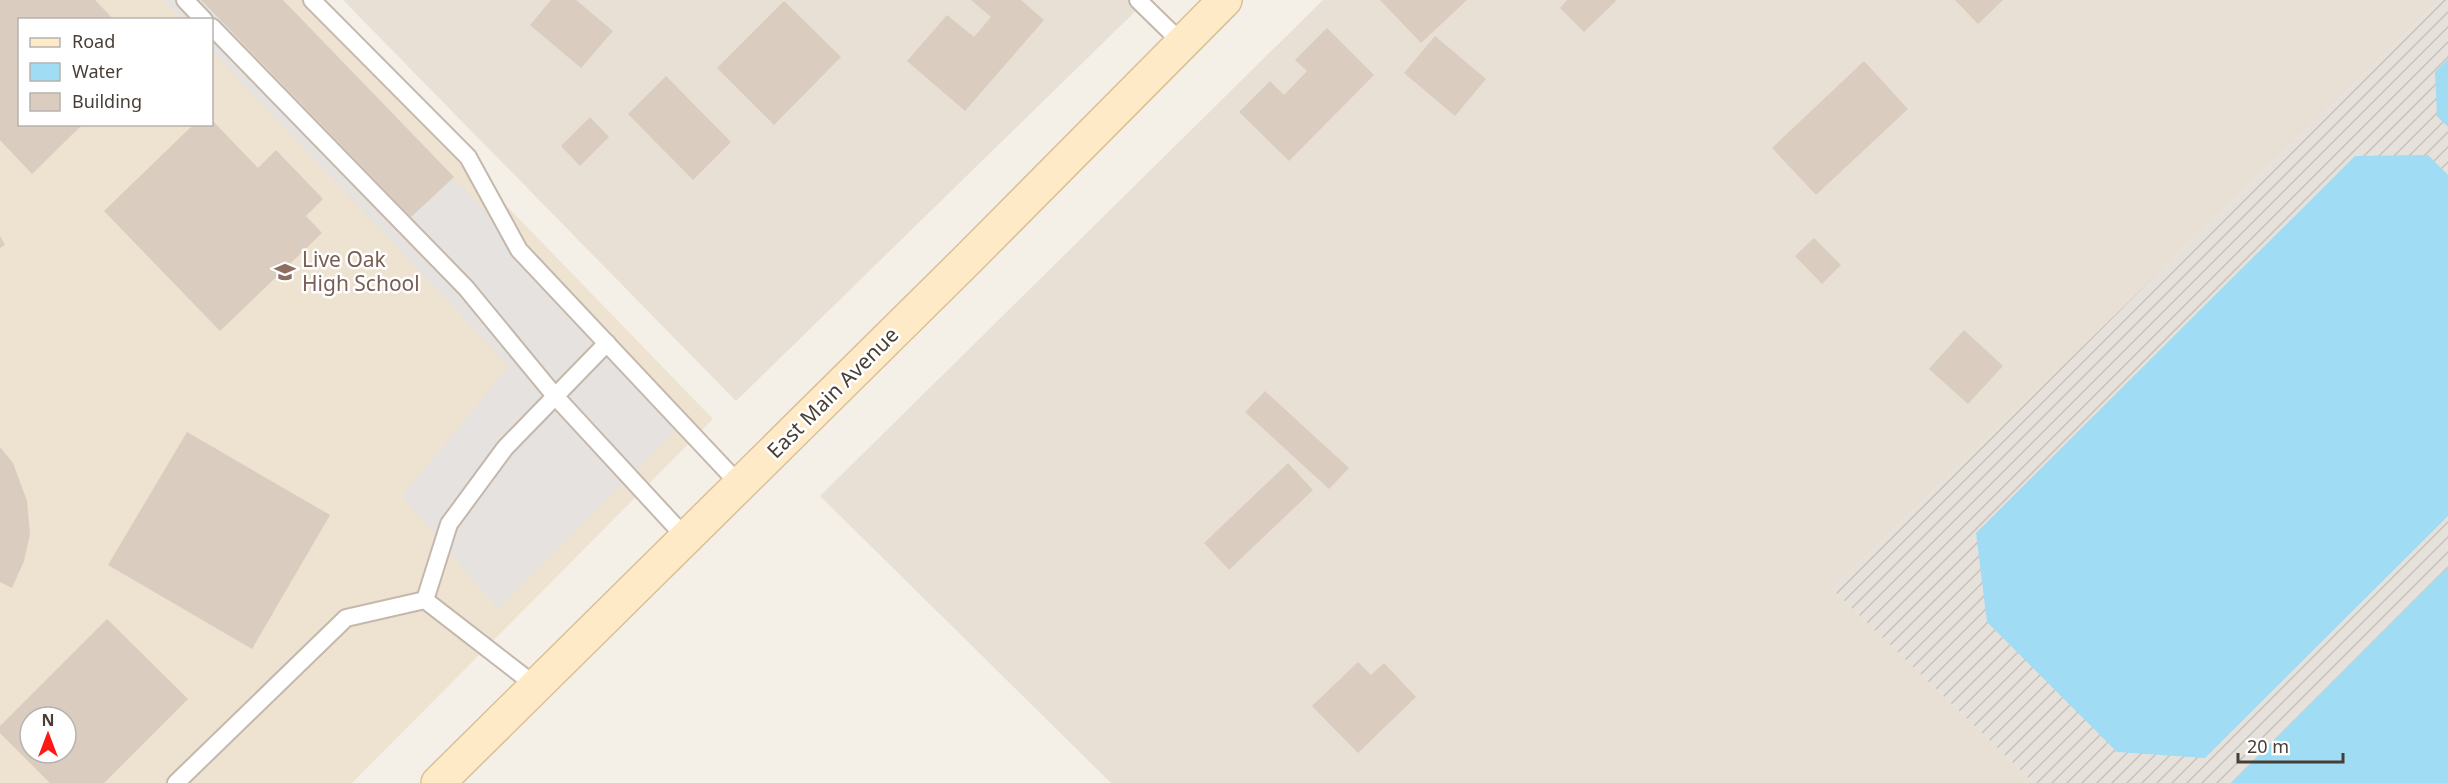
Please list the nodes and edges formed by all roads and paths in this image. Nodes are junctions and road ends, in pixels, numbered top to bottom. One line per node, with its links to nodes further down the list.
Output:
1 (185, 0): 5 (lane)
2 (312, 0): 8 (lane)
3 (1138, 0): 7 (lane)
4 (1225, 0): 7 (street, East Main Avenue)
5 (202, 18)
6 (213, 28): 9 (lane)
7 (1182, 43): 10 (street, East Main Avenue)
8 (607, 342): 9 (lane); 10 (lane)
9 (555, 396): 11 (lane); 12 (lane)
10 (740, 484): 11 (street, East Main Avenue)
11 (686, 538): 13 (street, East Main Avenue)
12 (425, 600): 13 (lane); 14 (lane)
13 (536, 686): 15 (street, East Main Avenue)
14 (176, 783)
15 (438, 783)

